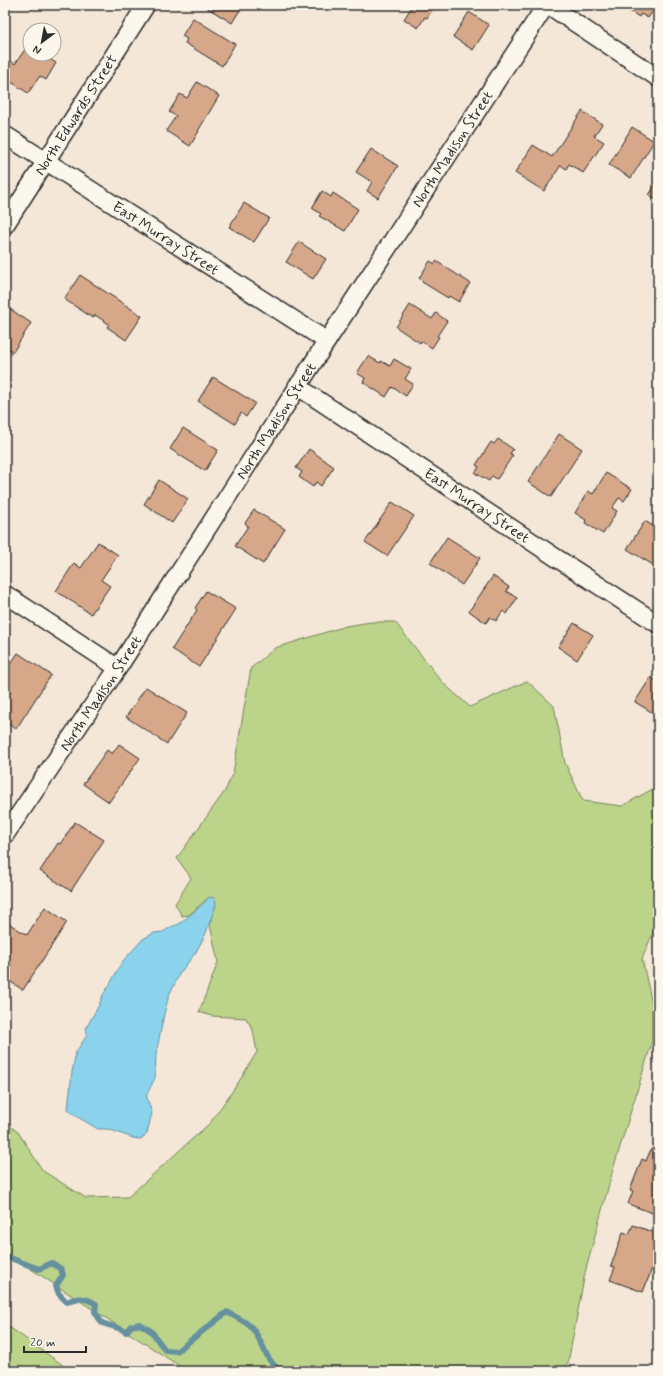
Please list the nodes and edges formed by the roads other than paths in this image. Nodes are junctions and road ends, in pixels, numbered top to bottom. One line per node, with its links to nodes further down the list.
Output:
1 (146, 5): 5 (street, North Edwards Street)
2 (547, 5): 3 (street); 7 (street, North Madison Street)
3 (658, 78)
4 (5, 135): 5 (street, East Murray Street)
5 (45, 162): 6 (street, North Edwards Street); 7 (street, East Murray Street)
6 (5, 224)
7 (327, 341): 8 (street, North Madison Street)
8 (298, 386): 10 (street, East Murray Street); 11 (street, North Madison Street)
9 (5, 594): 11 (street)
10 (658, 624)
11 (118, 668): 12 (street, North Madison Street)
12 (5, 836)

